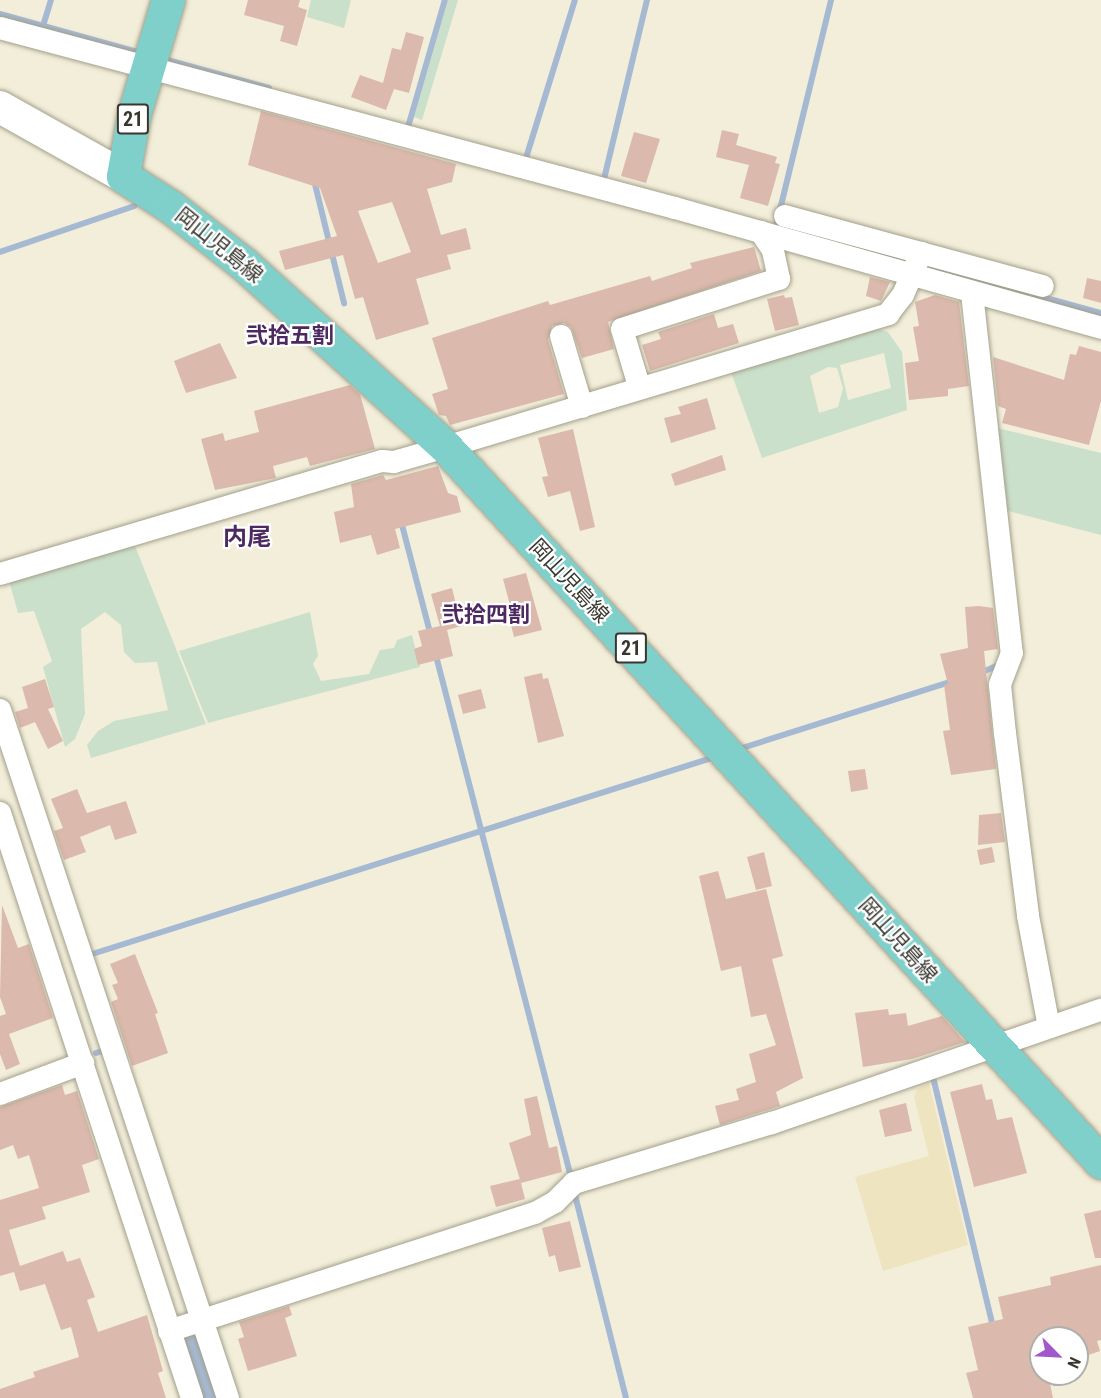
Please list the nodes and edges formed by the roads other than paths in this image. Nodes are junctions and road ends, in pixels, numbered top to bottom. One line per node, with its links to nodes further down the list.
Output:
1 (168, 0): 3 (main road, 21)
2 (0, 28): 3 (street)
3 (149, 60): 5 (main road, 21); 7 (street)
4 (0, 107): 5 (street)
5 (123, 176): 15 (main road, 岡山児島線 / 21)
6 (785, 216): 8 (street)
7 (761, 232): 8 (street); 13 (street)
8 (917, 264): 9 (street); 10 (street); 14 (street)
9 (1043, 286)
10 (972, 292): 11 (street); 22 (street)
11 (1101, 328)
12 (561, 336): 14 (street)
13 (638, 381)
14 (580, 400): 15 (street)
15 (446, 447): 16 (street); 23 (main road, 岡山児島線 / 21)
16 (0, 574)
17 (0, 710): 18 (street)
18 (9, 774): 20 (street)
19 (0, 813): 20 (street)
20 (30, 845): 24 (street); 27 (street)
21 (1101, 1010): 22 (street)
22 (1049, 1027): 23 (street)
23 (993, 1044): 26 (main road, 岡山児島線 / 21); 27 (street)
24 (83, 1063): 25 (street); 27 (street)
25 (0, 1094)
26 (1101, 1162)
27 (189, 1325): 28 (street); 29 (street)
28 (192, 1398)
29 (228, 1398)

